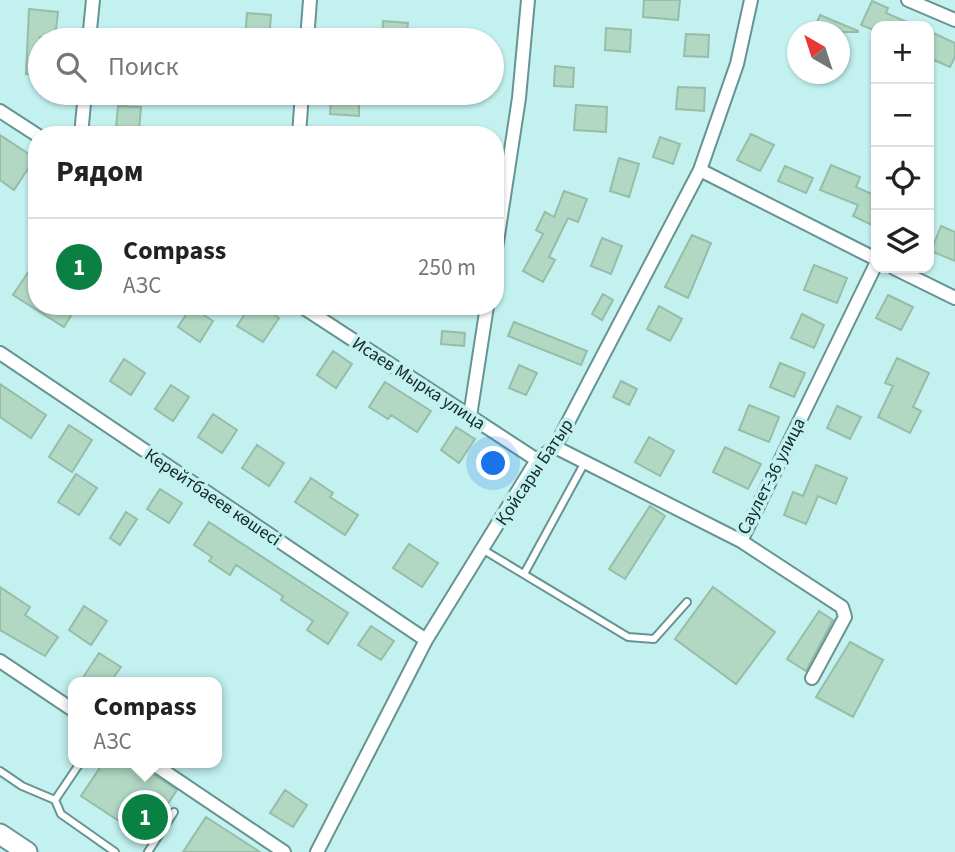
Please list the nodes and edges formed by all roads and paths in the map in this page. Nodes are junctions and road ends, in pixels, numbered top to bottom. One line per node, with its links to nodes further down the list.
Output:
1 (93, 0): 7 (street)
2 (310, 0): 8 (street)
3 (528, 0): 16 (street)
4 (751, 0): 15 (street, Қойсары Батыр)
5 (908, 0): 6 (street)
6 (955, 20)
7 (90, 28)
8 (308, 28)
9 (84, 105): 12 (street)
10 (301, 105): 13 (street)
11 (0, 111): 14 (street)
12 (82, 126)
13 (300, 126)
14 (28, 129)
15 (700, 170): 17 (street); 25 (street, Қойсары Батыр)
16 (504, 196)
17 (871, 258)
18 (871, 271): 28 (street, Саулет-36 улица)
19 (904, 273): 20 (street)
20 (955, 298)
21 (315, 315): 24 (street, Исаев Мырка улица)
22 (486, 315): 24 (street)
23 (0, 353): 32 (street, Керейтбаеев көшесі)
24 (470, 416): 26 (street, Исаев Мырка улица)
25 (555, 447): 26 (street, Қойсары Батыр); 27 (street, Саулет-36 улица)
26 (537, 460): 29 (street, Қойсары Батыр)
27 (585, 462): 28 (street, Саулет-36 улица); 30 (lane)
28 (741, 541): 34 (street)
29 (482, 549): 30 (lane); 32 (street, Қойсары Батыр)
30 (524, 574): 31 (lane)
31 (687, 602)
32 (426, 640): 46 (street, Қойсары Батыр)
33 (0, 661): 35 (street)
34 (812, 678)
35 (68, 707)
36 (77, 768): 39 (lane)
37 (159, 768): 45 (street)
38 (0, 771): 39 (lane)
39 (55, 800): 43 (lane)
40 (174, 812): 44 (lane)
41 (0, 834): 42 (main road)
42 (27, 852)
43 (116, 852)
44 (148, 852)
45 (284, 852)
46 (317, 852)

